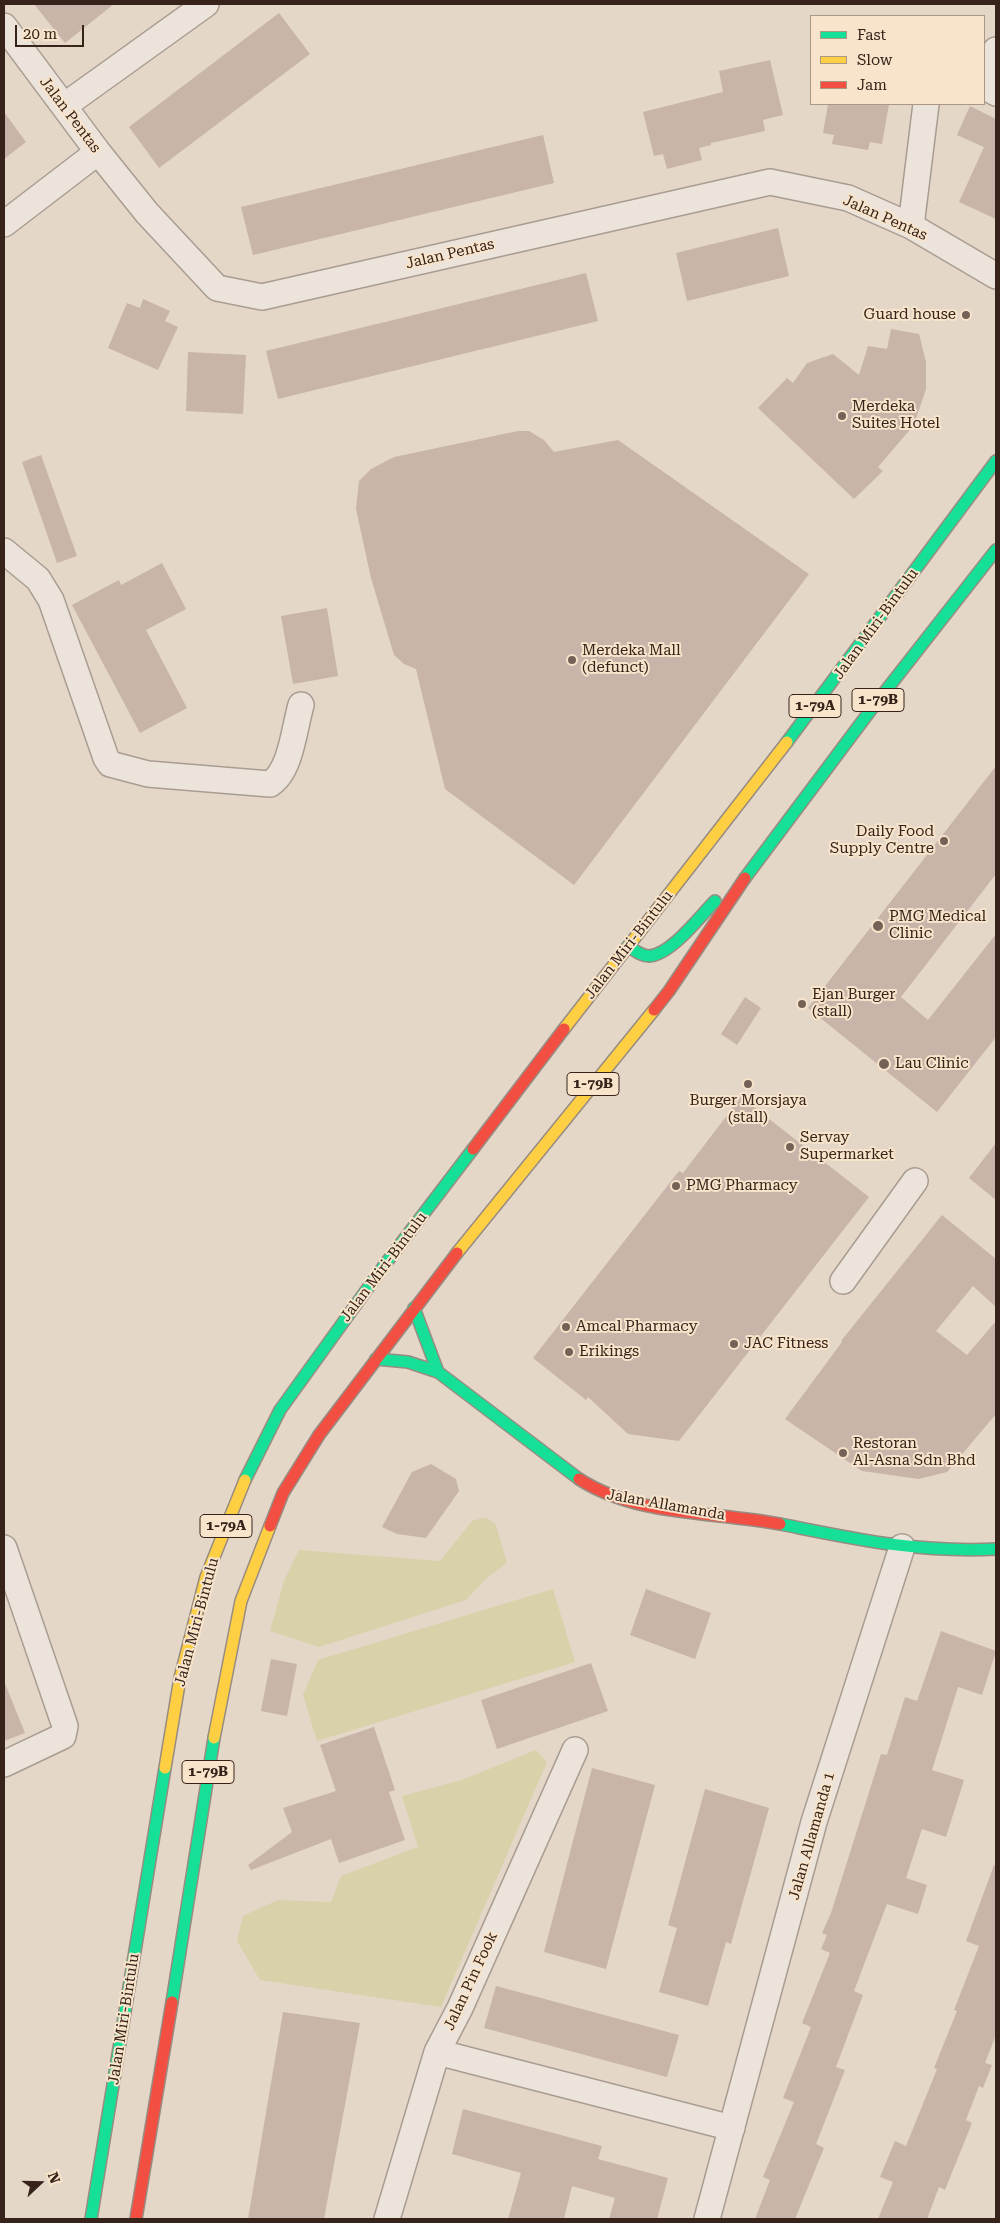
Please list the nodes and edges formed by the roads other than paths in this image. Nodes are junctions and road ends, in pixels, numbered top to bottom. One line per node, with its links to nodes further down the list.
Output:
1 (206, 4): 8 (street)
2 (4, 26): 8 (street, Jalan Pentas)
3 (996, 50): 4 (street)
4 (985, 73)
5 (985, 84): 6 (street)
6 (996, 93)
7 (926, 105): 11 (street)
8 (64, 106): 9 (street, Jalan Pentas)
9 (98, 152): 10 (street); 11 (street, Jalan Pentas)
10 (4, 224)
11 (910, 226): 12 (street, Jalan Pentas)
12 (996, 276)
13 (996, 461): 18 (main road, Jalan Miri-Bintulu / 1-79A)
14 (996, 550): 17 (main road, 1-79B)
15 (4, 551): 16 (street)
16 (300, 705)
17 (763, 852): 18 (main road); 21 (main road, 1-79B)
18 (628, 946): 31 (main road, Jalan Miri-Bintulu / 1-79A)
19 (915, 1181): 20 (street)
20 (843, 1281)
21 (414, 1308): 22 (main road, 1-79B); 23 (main road)
22 (376, 1359): 23 (main road, Jalan Allamanda); 32 (main road, 1-79B)
23 (438, 1372): 24 (main road, Jalan Allamanda)
24 (902, 1547): 26 (main road, Jalan Allamanda); 30 (street, Jalan Allamanda 1)
25 (4, 1548): 28 (street)
26 (996, 1550)
27 (575, 1750): 29 (street, Jalan Pin Fook)
28 (4, 1764)
29 (437, 2052): 30 (street); 33 (street, Jalan Pin Fook)
30 (732, 2128): 34 (street, Jalan Allamanda 1)
31 (91, 2219)
32 (136, 2219)
33 (387, 2219)
34 (707, 2219)

